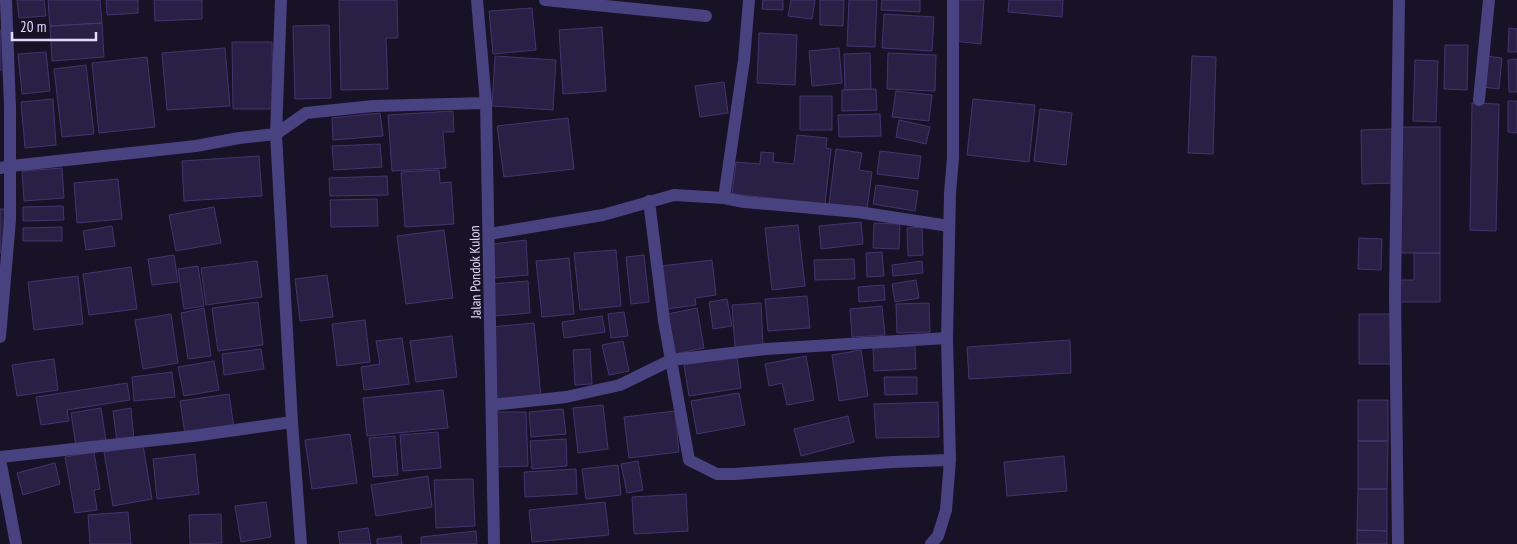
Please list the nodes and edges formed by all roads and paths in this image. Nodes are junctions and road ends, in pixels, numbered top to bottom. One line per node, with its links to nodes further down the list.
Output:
1 (6, 0): 13 (street)
2 (281, 0): 12 (street)
3 (477, 0): 11 (street, Jalan Pondok Kulon)
4 (544, 0): 9 (street)
5 (749, 0): 14 (street)
6 (953, 0): 16 (street)
7 (1399, 0): 29 (street)
8 (1489, 0): 10 (street)
9 (706, 16)
10 (1479, 100)
11 (486, 103): 12 (street); 17 (street, Jalan Pondok Kulon)
12 (276, 134): 13 (street); 22 (street)
13 (6, 167): 18 (street)
14 (724, 198): 15 (street); 16 (street)
15 (649, 201): 17 (street); 20 (street)
16 (949, 226): 19 (street)
17 (489, 234): 21 (street, Jalan Pondok Kulon)
18 (0, 336)
19 (947, 338): 20 (street); 24 (street)
20 (672, 360): 21 (street); 24 (street)
21 (492, 405): 27 (street, Jalan Pondok Kulon)
22 (292, 422): 23 (street); 26 (street)
23 (0, 458): 25 (street)
24 (950, 460): 28 (street)
25 (16, 544)
26 (301, 544)
27 (494, 544)
28 (930, 544)
29 (1398, 544)

